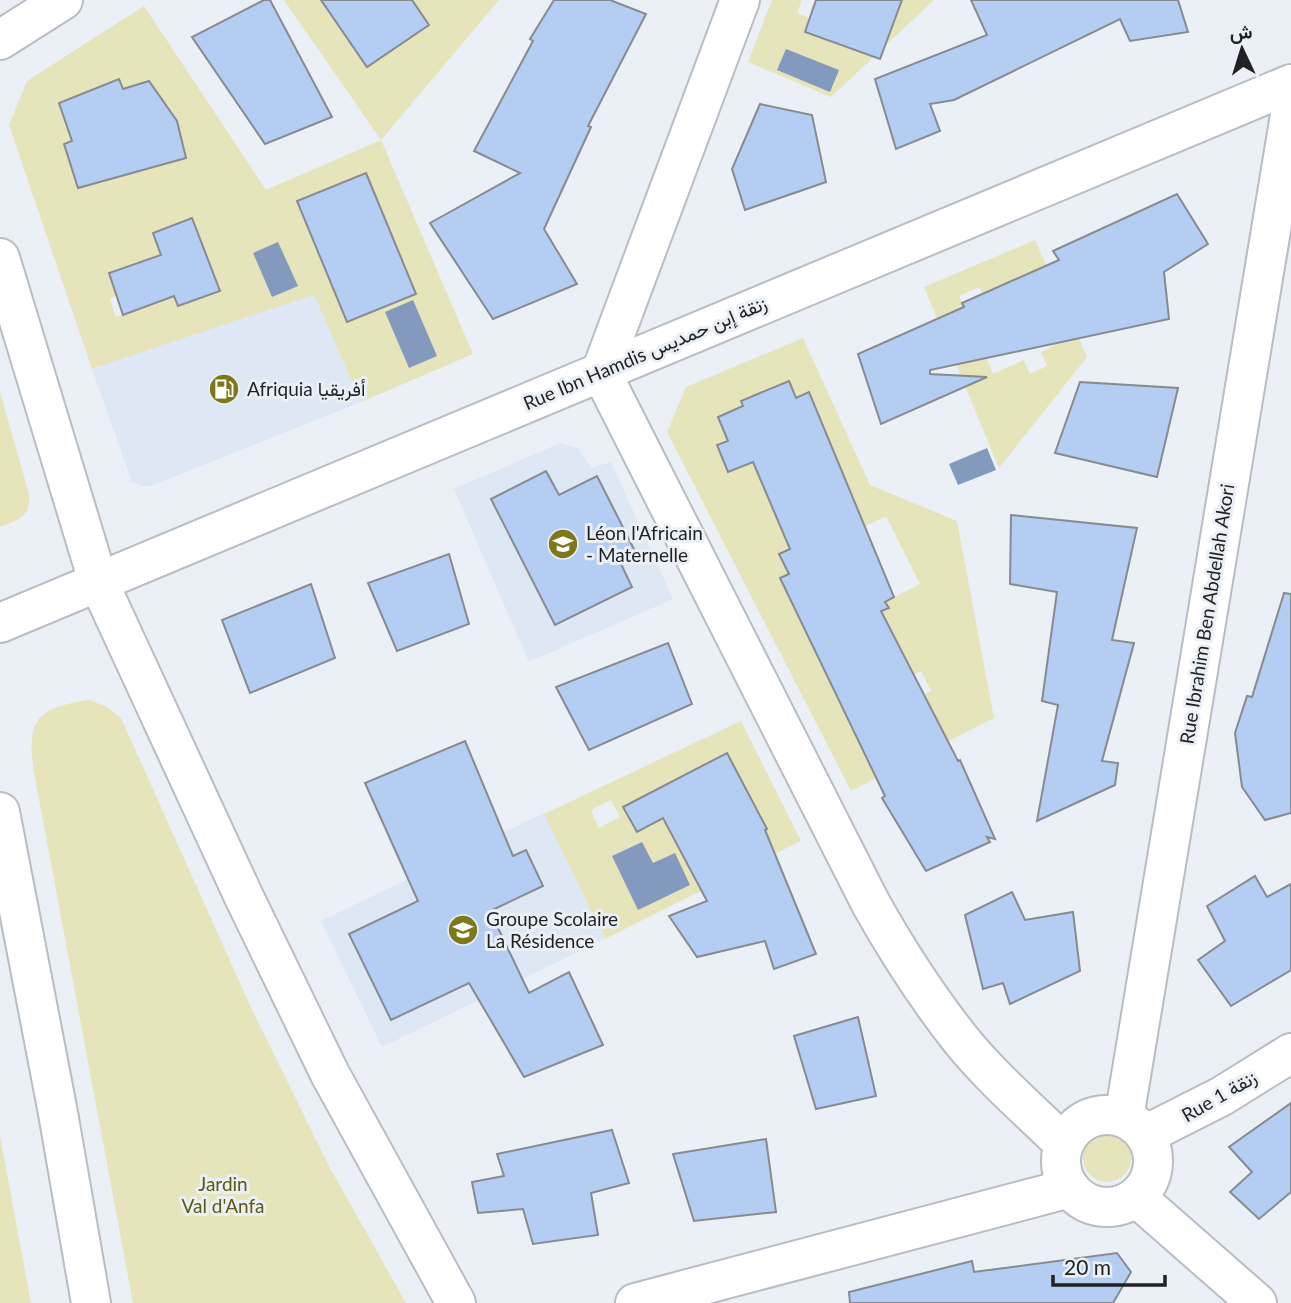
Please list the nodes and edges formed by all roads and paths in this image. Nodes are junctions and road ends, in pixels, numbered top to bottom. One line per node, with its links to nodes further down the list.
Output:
1 (63, 0): 3 (street)
2 (740, 0): 7 (street)
3 (0, 40)
4 (1291, 84): 7 (street, Rue Ibn Hamdis زنقة إبن حمديس)
5 (1291, 109): 12 (street, Rue Ibrahim Ben Abdellah Akori)
6 (0, 258): 8 (street)
7 (601, 372): 8 (street, Rue Ibn Hamdis زنقة إبن حمديس); 13 (street)
8 (98, 581): 9 (street, Rue Ibn Hamdis زنقة إبن حمديس); 17 (street)
9 (0, 623)
10 (0, 812): 16 (street)
11 (1291, 1053): 12 (street, Rue 1 زنقة)
12 (1134, 1127): 13 (street); 15 (street)
13 (1064, 1144): 14 (street)
14 (1070, 1188): 15 (street); 18 (street)
15 (1136, 1197): 19 (street)
16 (91, 1303)
17 (456, 1303)
18 (635, 1303)
19 (1257, 1303)

